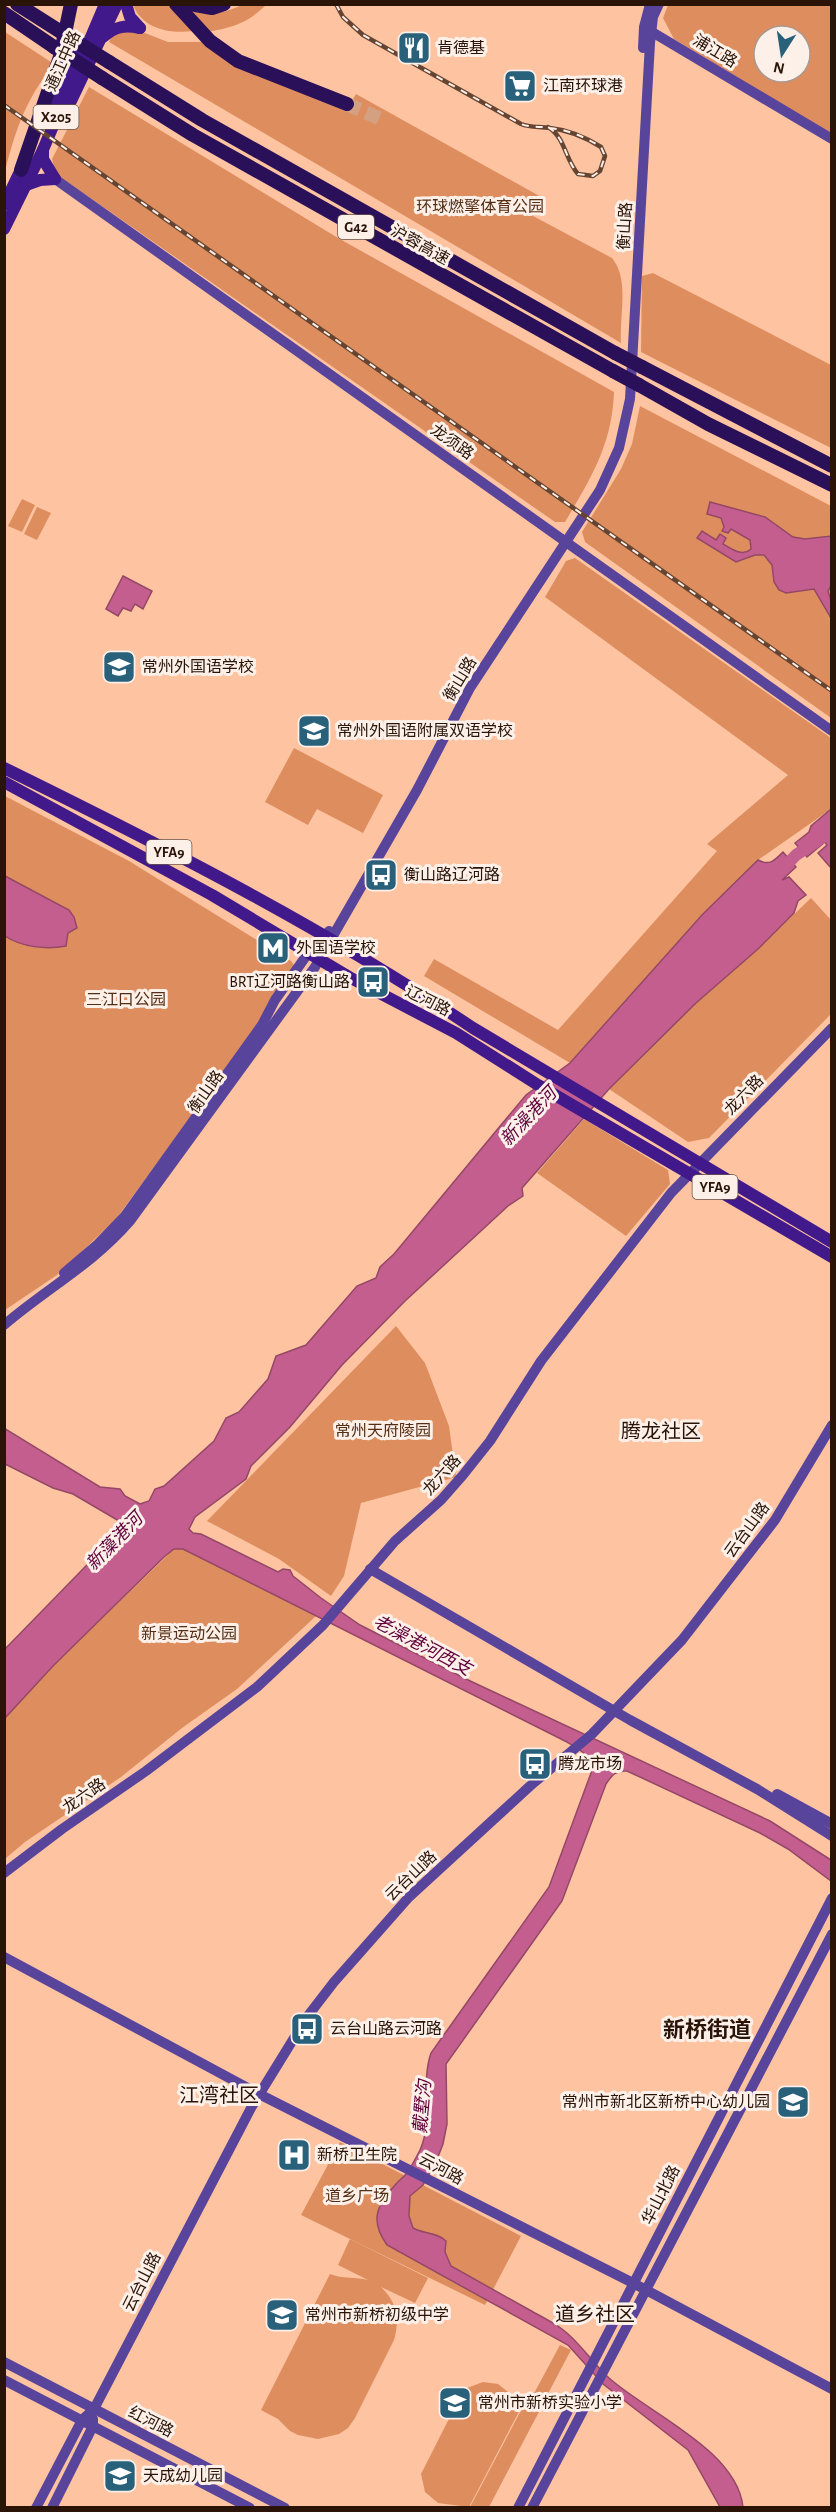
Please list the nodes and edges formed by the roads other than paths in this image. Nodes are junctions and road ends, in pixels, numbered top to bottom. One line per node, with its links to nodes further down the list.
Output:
1 (17, 4): 23 (highway, 沪蓉高速 / G42, bridge)
2 (71, 4): 18 (highway)
3 (97, 4): 18 (main road, 通江中路 / X205)
4 (105, 4): 17 (main road, 通江中路 / X205)
5 (117, 4): 14 (main road)
6 (126, 4): 14 (main road)
7 (176, 4): 15 (highway)
8 (190, 4): 9 (highway)
9 (224, 4)
10 (650, 4): 13 (street, 衡山路)
11 (659, 4): 13 (street, 衡山路)
12 (4, 13): 24 (highway, 沪蓉高速 / G42, bridge)
13 (648, 29): 16 (street, 浦江路); 25 (street, 衡山路)
14 (103, 38): 17 (main road)
15 (347, 104)
16 (831, 139)
17 (42, 152): 19 (main road); 20 (main road, 通江中路 / X205)
18 (21, 170): 21 (main road, 通江中路 / X205)
19 (55, 179): 20 (main road); 25 (street, 龙须路)
20 (26, 185): 22 (main road, 通江中路 / X205)
21 (4, 205)
22 (4, 229)
23 (831, 466)
24 (831, 486)
25 (565, 541): 26 (street, 龙须路); 29 (street, 衡山路)
26 (831, 730)
27 (4, 768): 29 (main road, 辽河路 / YFA9)
28 (4, 782): 30 (main road, 辽河路 / YFA9)
29 (329, 937): 30 (street, 衡山路); 32 (main road, 辽河路 / YFA9)
30 (315, 957): 33 (main road, 辽河路 / YFA9); 36 (street, 衡山路); 37 (street, 衡山路)
31 (831, 1028): 32 (street, 龙六路)
32 (699, 1163): 33 (street, 龙六路); 34 (main road, 辽河路 / YFA9)
33 (689, 1172): 35 (main road, 辽河路 / YFA9); 39 (street, 龙六路)
34 (831, 1242)
35 (831, 1257)
36 (4, 1316)
37 (4, 1325)
38 (831, 1425): 40 (street, 云台山路)
39 (373, 1566): 40 (street); 43 (street, 龙六路)
40 (617, 1708): 41 (street); 42 (street); 47 (street, 云台山路)
41 (831, 1824)
42 (831, 1836)
43 (4, 1873)
44 (831, 1898): 48 (street, 华山北路)
45 (831, 1934): 49 (street, 华山北路)
46 (4, 1957): 47 (street, 云河路)
47 (259, 2094): 48 (street, 云河路); 53 (street, 云台山路)
48 (633, 2283): 49 (street, 云河路); 60 (street, 华山北路)
49 (645, 2289): 52 (street, 云河路); 61 (street, 华山北路)
50 (4, 2362): 53 (street, 红河路)
51 (4, 2380): 54 (street, 红河路)
52 (831, 2389)
53 (93, 2409): 54 (street, 云台山路); 55 (street, 云台山路); 59 (street, 红河路)
54 (82, 2420): 55 (street, 红河路); 56 (street, 云台山路)
55 (93, 2426): 57 (street, 云台山路); 58 (street, 红河路)
56 (36, 2508)
57 (52, 2508)
58 (250, 2508)
59 (285, 2508)
60 (518, 2508)
61 (532, 2508)

